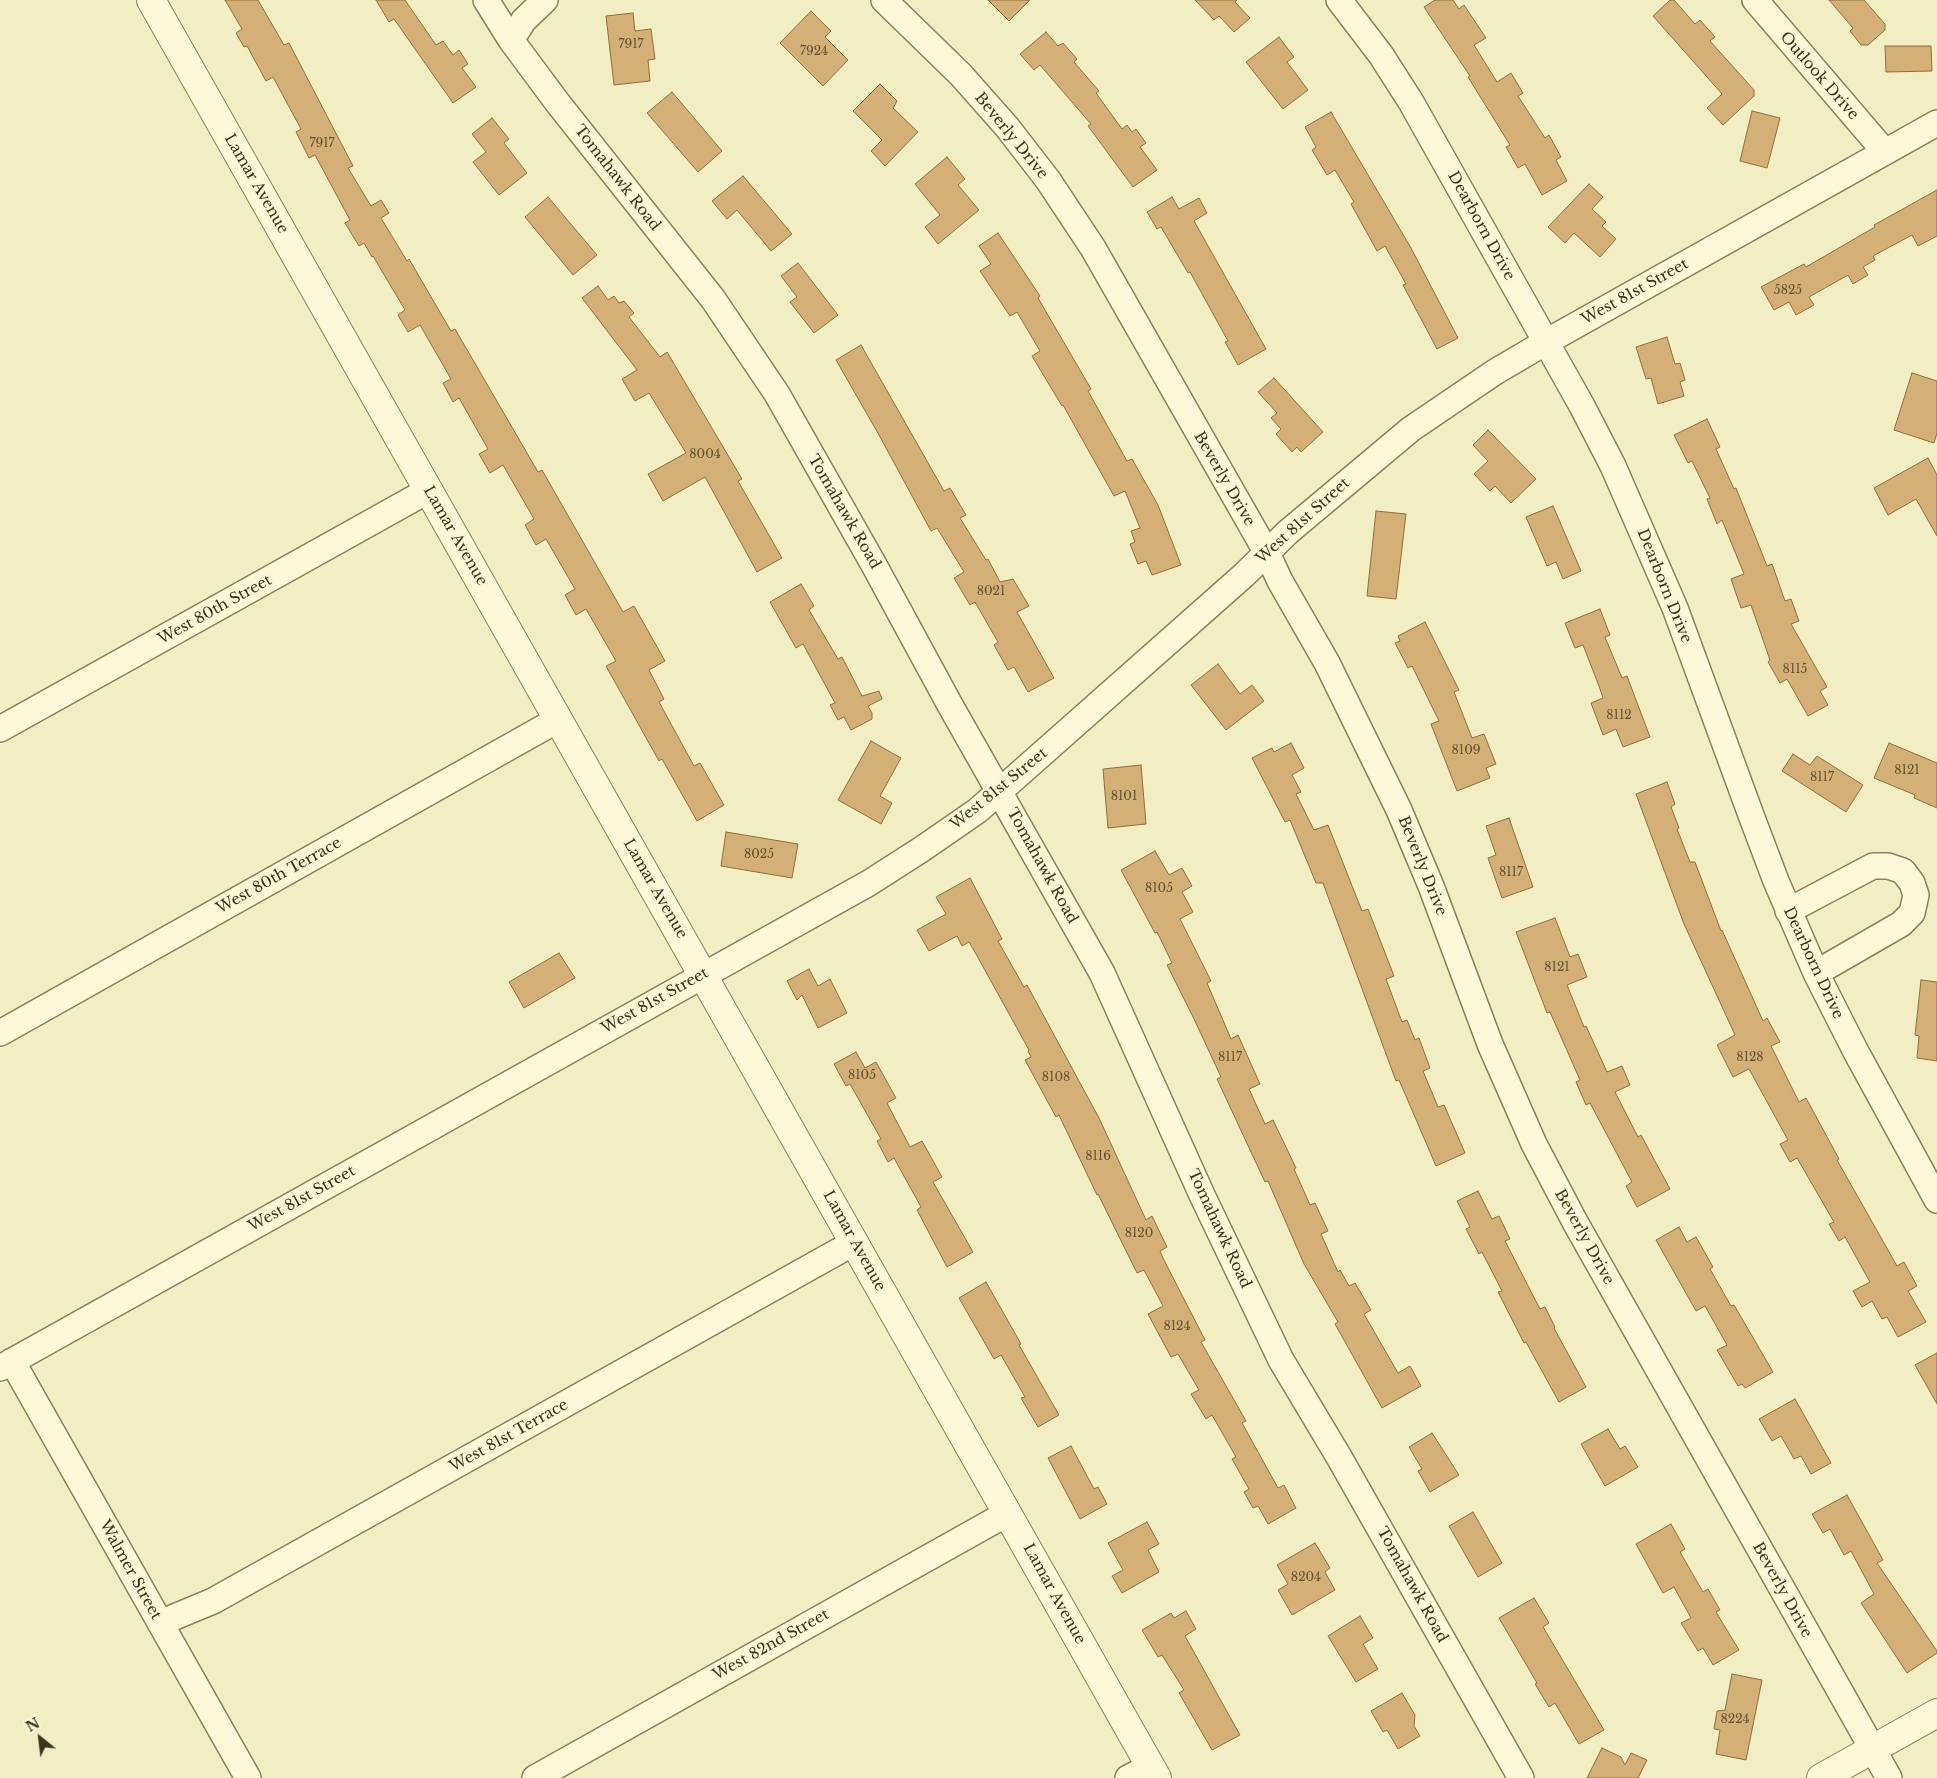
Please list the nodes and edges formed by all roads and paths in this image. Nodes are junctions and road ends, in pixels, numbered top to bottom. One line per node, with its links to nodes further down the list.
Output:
1 (151, 0): 11 (street, Lamar Avenue)
2 (486, 0): 7 (street, Tomahawk Road)
3 (545, 0): 7 (street)
4 (884, 0): 12 (street, Beverly Drive)
5 (1339, 0): 10 (street, Dearborn Drive)
6 (1755, 0): 9 (street, Outlook Drive)
7 (511, 40): 15 (street, Tomahawk Road)
8 (1937, 123): 9 (street, West 81st Street)
9 (1885, 152): 10 (street, West 81st Street)
10 (1546, 342): 12 (street, West 81st Street); 16 (street, Dearborn Drive)
11 (429, 490): 13 (street, Lamar Avenue); 14 (street, West 80th Street)
12 (1266, 553): 15 (street, West 81st Street); 26 (street, Beverly Drive)
13 (559, 719): 18 (street, Lamar Avenue); 19 (street, West 80th Terrace)
14 (0, 729)
15 (1000, 791): 18 (street, West 81st Street); 30 (street, Tomahawk Road)
16 (1788, 911): 17 (street, Dearborn Drive); 17 (street)
17 (1816, 973): 20 (street, Dearborn Drive)
18 (704, 974): 21 (street, Lamar Avenue); 22 (street, West 81st Street)
19 (0, 1033)
20 (1937, 1200)
21 (855, 1242): 23 (street, Lamar Avenue); 24 (street, West 81st Terrace)
22 (6, 1365): 24 (street, Walmer Street)
23 (1008, 1513): 27 (street, Lamar Avenue); 29 (street, West 82nd Street)
24 (160, 1624): 28 (street, Walmer Street)
25 (1937, 1713): 26 (street)
26 (1872, 1749): 31 (street); 32 (street, Beverly Drive)
27 (1146, 1774)
28 (248, 1778)
29 (535, 1778)
30 (1521, 1778)
31 (1821, 1778)
32 (1889, 1778)

